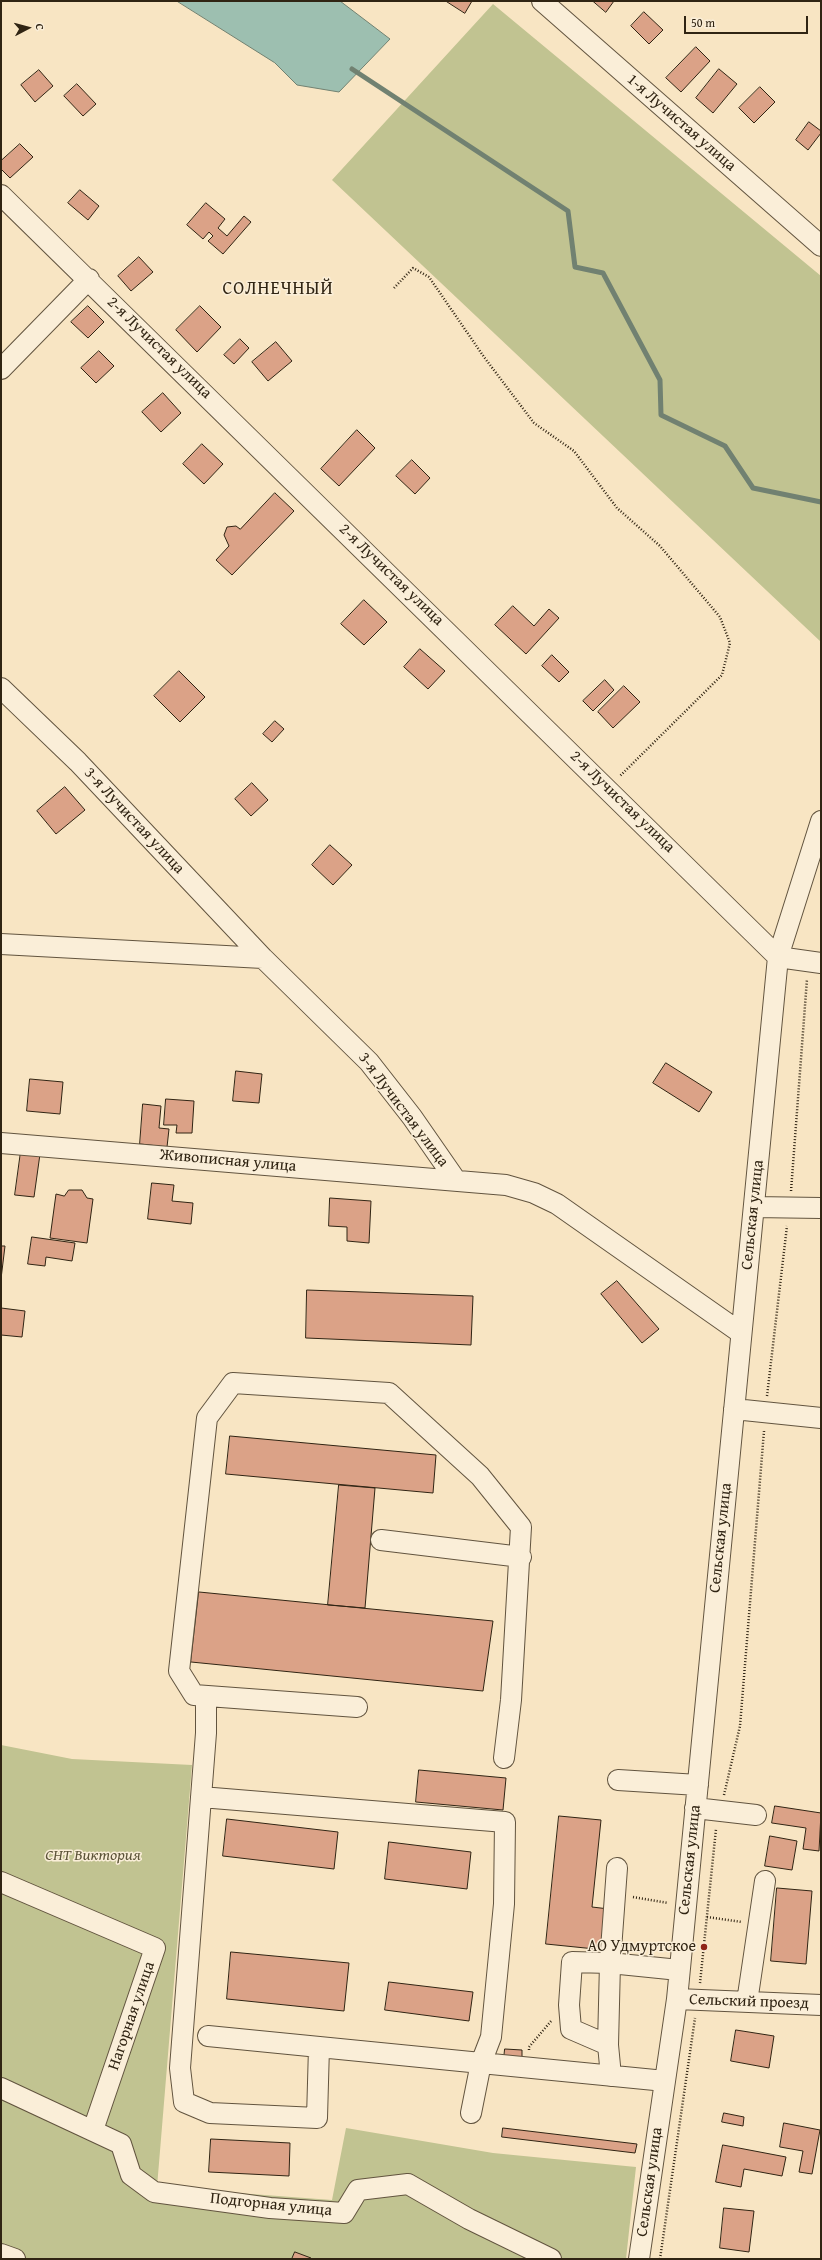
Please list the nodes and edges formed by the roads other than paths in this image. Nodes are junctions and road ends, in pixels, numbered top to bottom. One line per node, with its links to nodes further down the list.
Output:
1 (542, 1): 3 (street, 1-я Лучистая улица)
2 (1, 195): 4 (street, 2-я Лучистая улица)
3 (821, 246)
4 (89, 279): 5 (street); 9 (street, 2-я Лучистая улица)
5 (1, 369)
6 (1, 688): 10 (street, 3-я Лучистая улица)
7 (821, 821): 9 (street, Сельская улица)
8 (1, 944): 10 (street)
9 (778, 957): 11 (street); 14 (street, Сельская улица)
10 (264, 958): 13 (street, 3-я Лучистая улица)
11 (815, 962)
12 (1, 1143): 13 (street, Живописная улица)
13 (455, 1179): 16 (street, Живописная улица)
14 (754, 1207): 15 (street); 16 (street, Сельская улица)
15 (821, 1208)
16 (741, 1333): 17 (street, Сельская улица)
17 (734, 1409): 18 (street); 25 (street, Сельская улица)
18 (821, 1418)
19 (381, 1540): 20 (street)
20 (521, 1556): 21 (street); 23 (street)
21 (206, 1696): 22 (street); 26 (street)
22 (357, 1707)
23 (504, 1758)
24 (618, 1780): 25 (street)
25 (698, 1785): 27 (street, Сельская улица)
26 (201, 1798): 39 (street); 40 (street)
27 (695, 1808): 28 (street); 33 (street, Сельская улица)
28 (756, 1815)
29 (617, 1868): 32 (street)
30 (765, 1881): 35 (street)
31 (1, 1882): 45 (street, Нагорная улица)
32 (610, 1963): 33 (street); 38 (street); 38 (street)
33 (679, 1970): 34 (street, Сельская улица)
34 (677, 1999): 35 (street, Сельский проезд); 42 (street, Сельская улица)
35 (747, 2002): 36 (street, Сельский проезд)
36 (821, 2005)
37 (208, 2036): 39 (street)
38 (608, 2045): 41 (street)
39 (318, 2047): 40 (street)
40 (481, 2063): 41 (street); 44 (street)
41 (612, 2076): 42 (street)
42 (665, 2081): 49 (street, Сельская улица)
43 (1, 2088): 45 (street, Подгорная улица)
44 (471, 2113)
45 (92, 2130): 48 (street, Подгорная улица)
46 (1, 2254): 47 (street)
47 (15, 2259)
48 (551, 2259)
49 (639, 2259)

